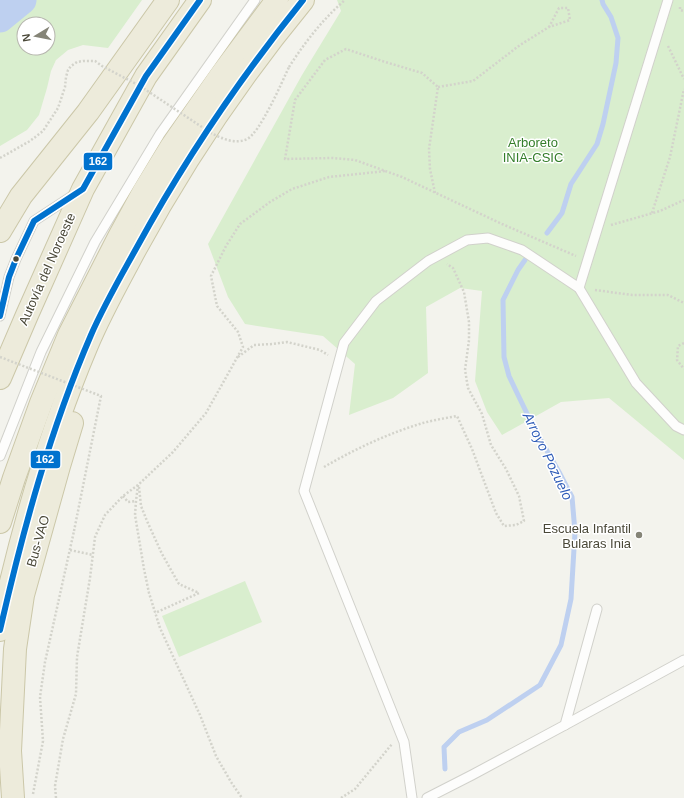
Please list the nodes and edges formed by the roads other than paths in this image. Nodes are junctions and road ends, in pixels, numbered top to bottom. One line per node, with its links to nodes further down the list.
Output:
1 (168, 0): 7 (highway)
2 (200, 0): 6 (highway, Autovía del Noroeste)
3 (303, 0): 5 (highway)
4 (668, 0): 9 (lane)
5 (266, 10): 8 (highway); 10 (highway); 15 (lane)
6 (83, 189): 11 (lane); 12 (highway, Autovía del Noroeste)
7 (0, 231)
8 (119, 238): 10 (highway); 16 (highway)
9 (579, 288): 13 (lane); 22 (lane)
10 (112, 292): 18 (highway); 21 (highway, Bus-VAO)
11 (0, 316)
12 (0, 378)
13 (680, 428): 14 (lane)
14 (684, 435)
15 (0, 456)
16 (0, 522)
17 (597, 609): 20 (lane)
18 (0, 630)
19 (684, 660): 20 (lane)
20 (565, 725): 23 (lane)
21 (13, 798)
22 (412, 798)
23 (426, 798)

